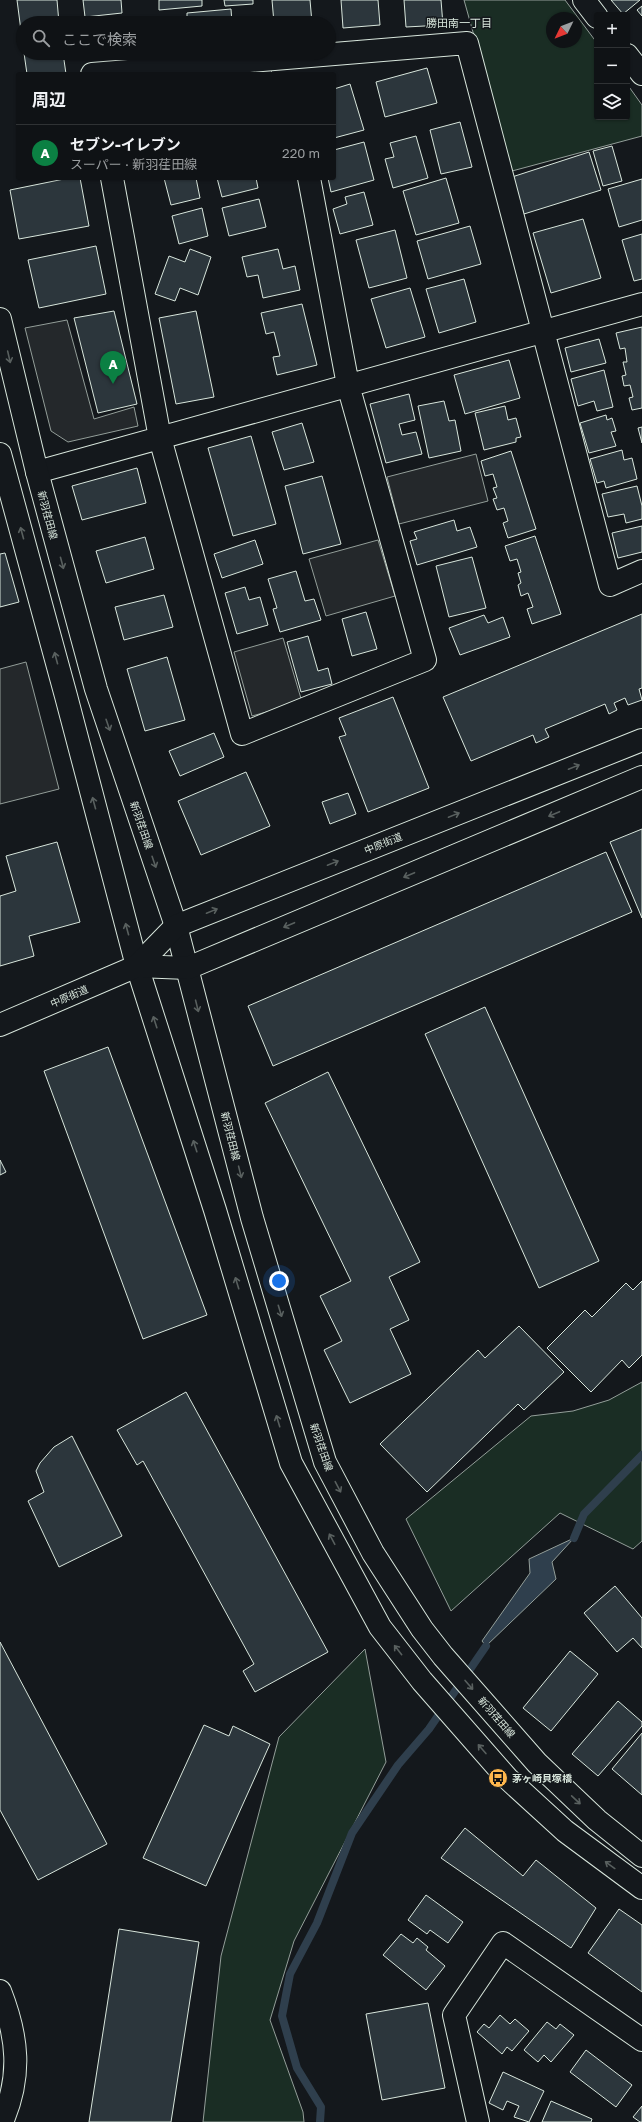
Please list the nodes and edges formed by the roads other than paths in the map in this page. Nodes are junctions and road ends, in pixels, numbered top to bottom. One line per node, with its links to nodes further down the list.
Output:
1 (584, 0): 2 (street)
2 (594, 13)
3 (336, 59): 13 (street)
4 (630, 59): 8 (street)
5 (329, 60): 6 (street)
6 (288, 65): 7 (street)
7 (136, 72)
8 (642, 74)
9 (112, 180): 15 (street)
10 (309, 180): 14 (street)
11 (642, 304): 13 (street)
12 (0, 319): 17 (street, 新羽荏田線, one-way to 17)
13 (542, 332): 14 (street); 19 (street)
14 (348, 385): 15 (street); 15 (street)
15 (160, 438): 17 (street)
16 (0, 454): 18 (street)
17 (37, 472): 18 (street); 22 (street, 新羽荏田線, one-way to 22)
18 (4, 482): 23 (street, one-way to 18)
19 (642, 571)
20 (642, 740): 22 (street, 中原街道, one-way to 20)
21 (642, 777): 24 (street, 中原街道, one-way to 24)
22 (176, 926): 23 (street, 中原街道); 24 (street, 新羽荏田線)
23 (137, 966): 24 (street, 中原街道); 25 (street, 中原街道); 27 (street, one-way to 23)
24 (188, 968): 26 (street, 新羽荏田線, one-way to 26)
25 (0, 1025)
26 (642, 1856)
27 (642, 1888)
28 (0, 1991): 30 (street)
29 (642, 2040): 31 (street)
30 (2, 2122)
31 (478, 2122)

